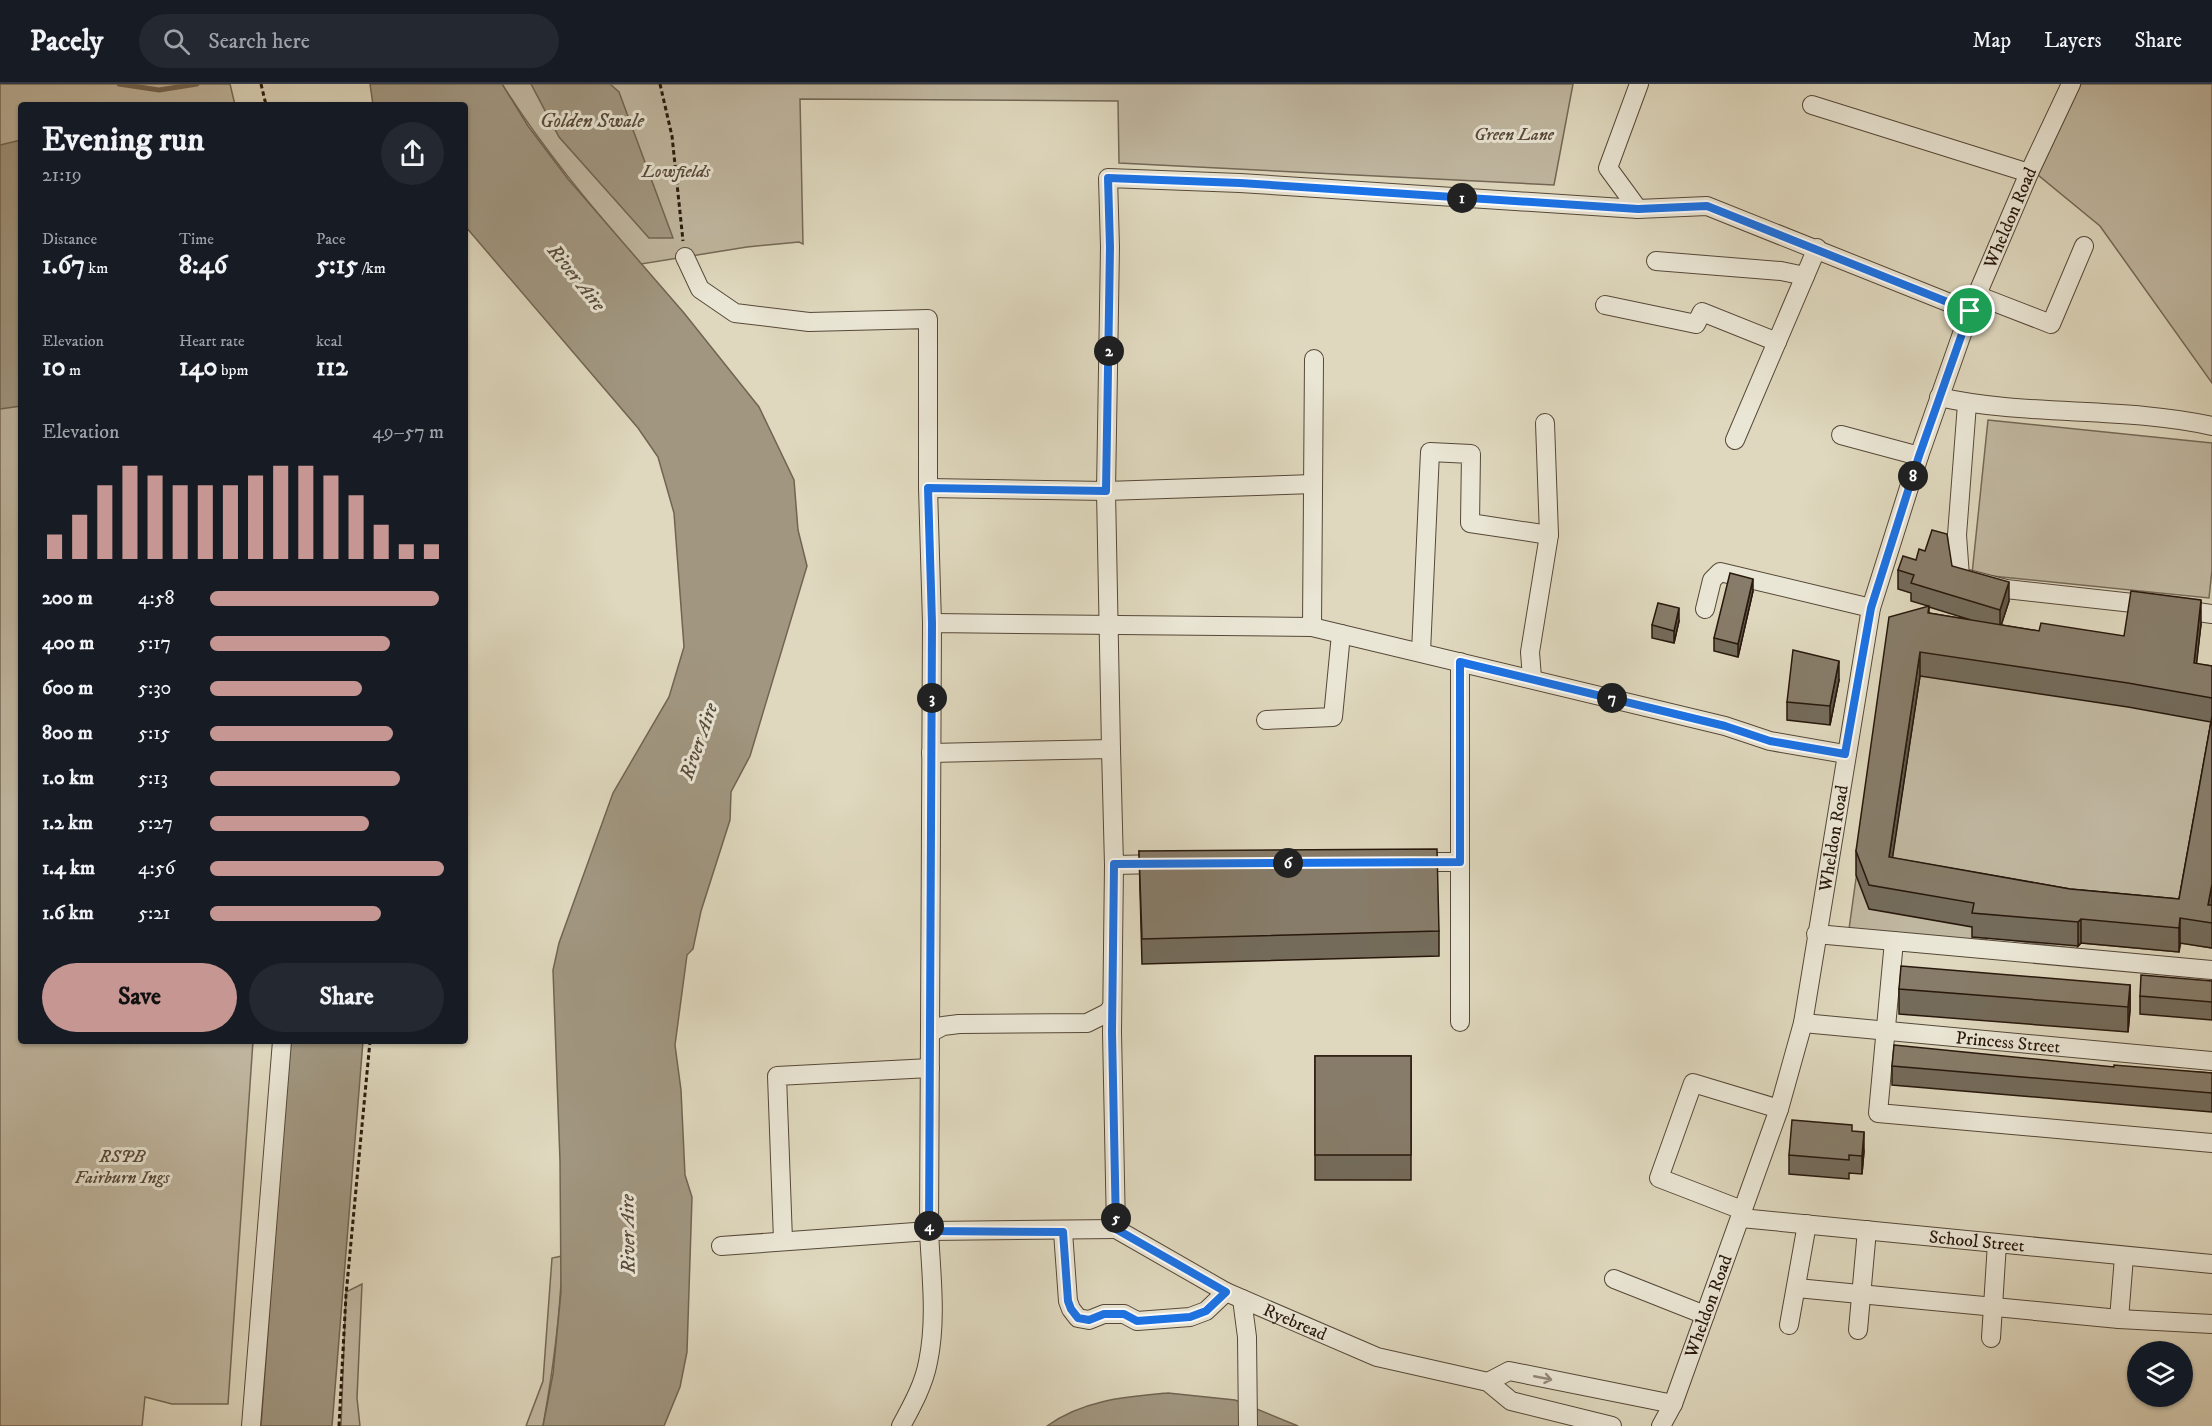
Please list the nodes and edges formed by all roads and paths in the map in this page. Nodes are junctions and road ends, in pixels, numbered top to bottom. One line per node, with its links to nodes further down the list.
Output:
1 (261, 84): 5 (path)
2 (660, 84): 11 (path)
3 (1639, 84): 8 (street)
4 (2071, 84): 7 (street, Wheldon Road)
5 (265, 102)
6 (1812, 105): 7 (street)
7 (2029, 173): 14 (street, Wheldon Road)
8 (1638, 209): 10 (street); 27 (street)
9 (2084, 246): 14 (street)
10 (1816, 248): 13 (street); 14 (street)
11 (685, 257): 26 (street)
12 (1656, 261): 13 (street)
13 (1805, 276): 16 (street)
14 (1973, 303): 18 (street, Wheldon Road)
15 (1605, 305): 16 (street)
16 (1777, 342): 23 (street)
17 (1314, 359): 25 (street)
18 (1939, 397): 19 (street); 24 (street, Wheldon Road)
19 (1967, 404): 21 (street); 31 (street)
20 (1545, 423): 28 (street)
21 (2212, 426)
22 (1841, 435): 24 (street)
23 (1735, 440)
24 (1919, 456): 29 (street, Wheldon Road)
25 (1313, 484): 27 (street); 34 (street)
26 (928, 488): 27 (street); 32 (street)
27 (1106, 491): 33 (street)
28 (1549, 535): 36 (street); 38 (street)
29 (1871, 608): 30 (street); 42 (street, Wheldon Road)
30 (1705, 609)
31 (2212, 614)
32 (932, 623): 33 (street); 41 (street)
33 (1108, 624): 34 (street); 40 (street)
34 (1312, 627): 35 (street)
35 (1341, 634): 36 (street); 39 (street)
36 (1421, 652): 37 (street)
37 (1460, 662): 38 (street); 44 (street)
38 (1532, 678): 42 (street)
39 (1266, 720)
40 (1111, 749): 41 (street); 45 (street)
41 (931, 753): 54 (street)
42 (1845, 754): 47 (street, Wheldon Road)
43 (1400, 862): 44 (street)
44 (1460, 862): 51 (street)
45 (1114, 864): 46 (street); 50 (street)
46 (1185, 864)
47 (1816, 934): 48 (street); 52 (street, Wheldon Road)
48 (1894, 941): 49 (street); 53 (street)
49 (2212, 970)
50 (1112, 1007): 54 (street); 63 (street)
51 (1460, 1022)
52 (1803, 1023): 53 (street, Princess Street); 59 (street, Wheldon Road)
53 (1885, 1029): 57 (street, Princess Street); 60 (street)
54 (930, 1033): 58 (street)
55 (282, 1044): 85 (street)
56 (370, 1044): 86 (path)
57 (2212, 1061)
58 (930, 1068): 65 (street); 67 (street)
59 (1779, 1109): 61 (street, Wheldon Road); 61 (street, School Street)
60 (2212, 1143)
61 (1742, 1214): 62 (street, School Street); 77 (street, Wheldon Road)
62 (1807, 1224): 64 (street, School Street); 73 (street)
63 (1116, 1229): 66 (street); 75 (street, Ryebread)
64 (1867, 1230): 68 (street, School Street); 74 (street)
65 (929, 1231): 66 (street); 67 (street); 87 (street)
66 (1063, 1232): 75 (street)
67 (783, 1240): 69 (street)
68 (1997, 1243): 70 (street, School Street); 76 (street)
69 (720, 1246)
70 (2124, 1257): 71 (street, School Street); 78 (street)
71 (2212, 1264)
72 (1614, 1279): 77 (street)
73 (1797, 1288): 74 (street); 80 (street)
74 (1861, 1294): 76 (street); 81 (street)
75 (1234, 1295): 83 (street, Ryebread); 88 (street)
76 (1992, 1305): 78 (street); 82 (street)
77 (1705, 1315): 84 (street, Wheldon Road)
78 (2119, 1319): 79 (street)
79 (2212, 1324)
80 (1789, 1325)
81 (1858, 1330)
82 (1991, 1338)
83 (1488, 1382): 84 (street, one-way to 84); 89 (street, Ryebread)
84 (1672, 1404): 90 (street, Wheldon Road)
85 (251, 1426)
86 (339, 1426)
87 (901, 1426)
88 (1248, 1426)
89 (1612, 1426)
90 (1662, 1426)

